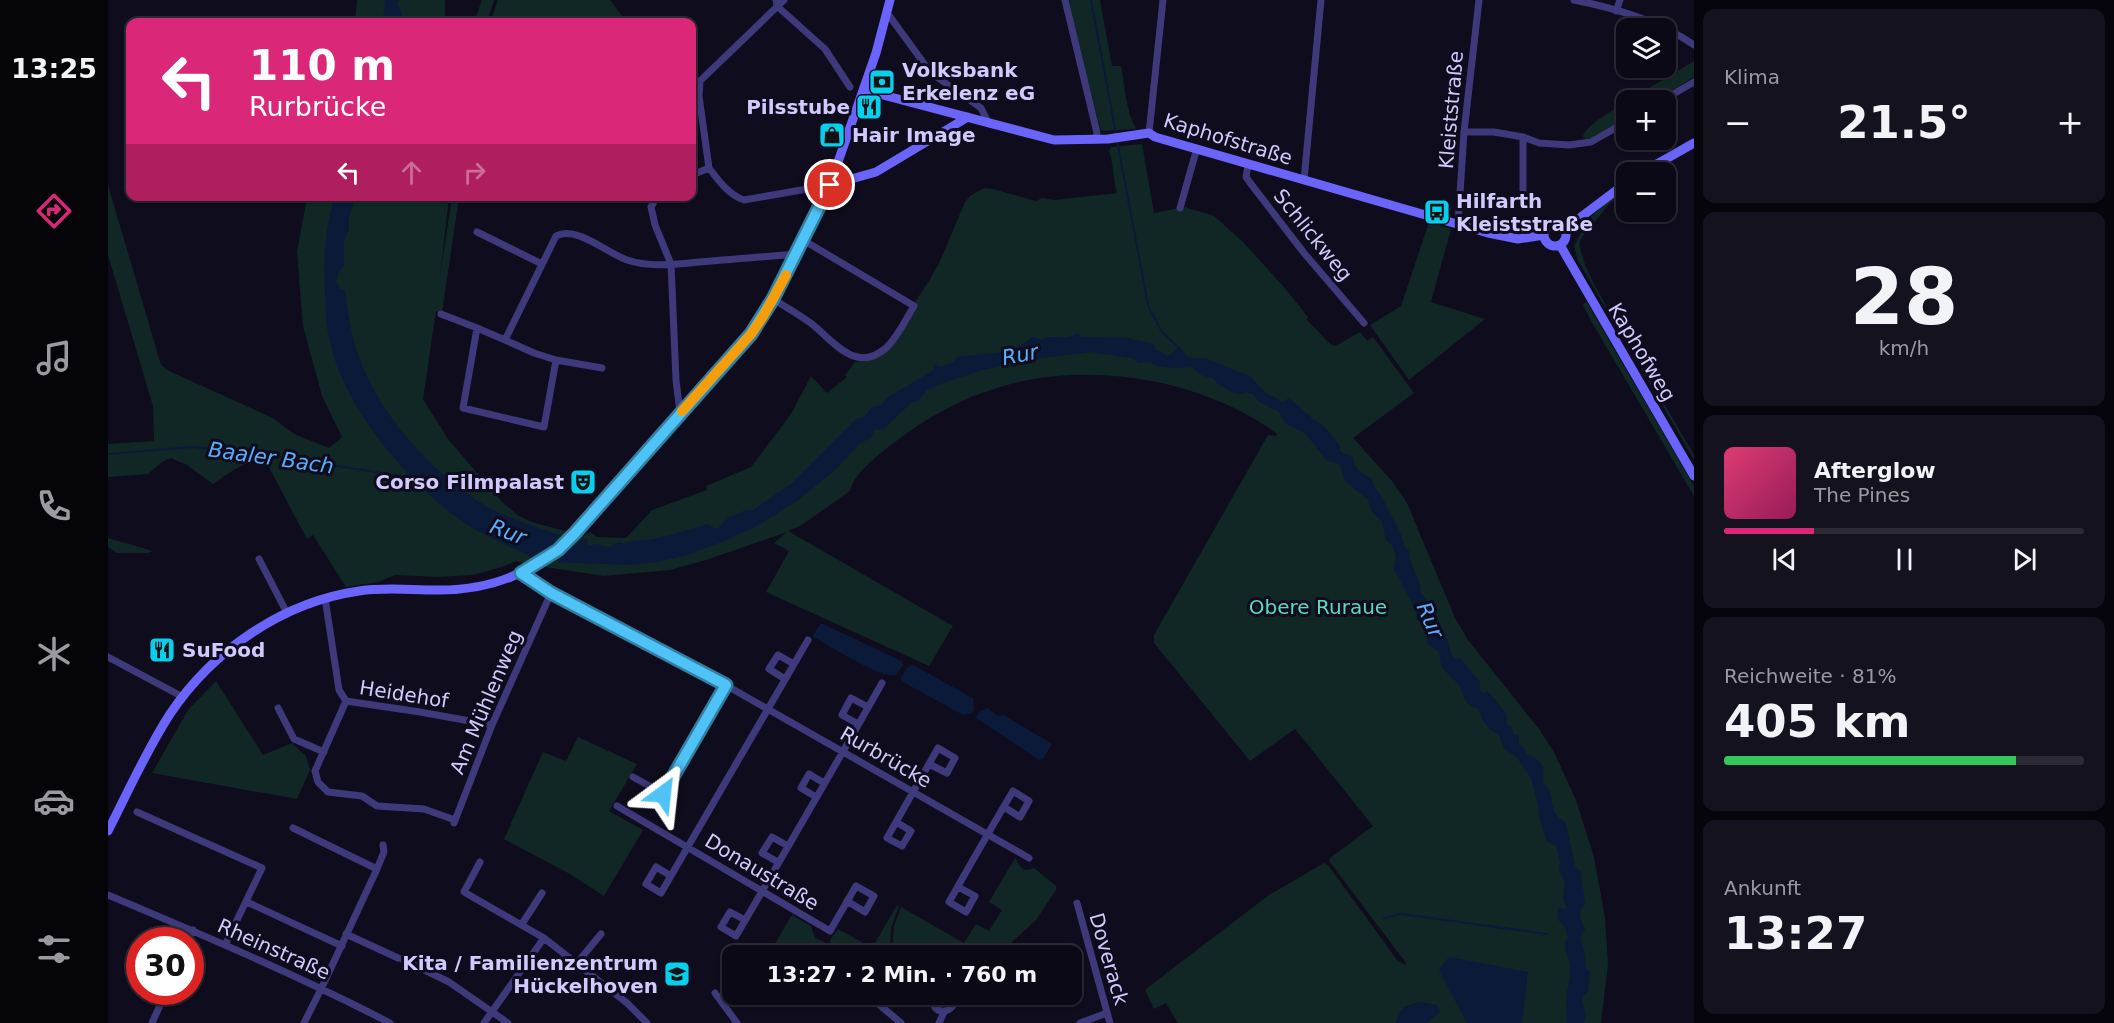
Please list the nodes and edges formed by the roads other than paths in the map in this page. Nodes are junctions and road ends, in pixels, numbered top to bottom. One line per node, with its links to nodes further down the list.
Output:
1 (784, 0): 9 (street)
2 (890, 0): 11 (main road)
3 (1065, 0): 23 (street)
4 (1163, 0): 21 (street)
5 (1321, 0): 30 (street)
6 (1479, 0): 20 (street, Kleiststraße)
7 (1575, 0): 10 (street)
8 (1620, 0): 10 (street)
9 (776, 3): 14 (street); 28 (street)
10 (1616, 10): 12 (street)
11 (888, 14): 15 (main road); 18 (street)
12 (1694, 45)
13 (1694, 82): 16 (street)
14 (850, 87)
15 (864, 90): 17 (main road, Kaphofstraße); 31 (main road)
16 (1676, 92)
17 (968, 117): 18 (main road, Kaphofstraße); 31 (main road)
18 (989, 124): 23 (main road, Kaphofstraße)
19 (1616, 128): 22 (street)
20 (1464, 132): 22 (street); 36 (street, Kleiststraße)
21 (1149, 133): 23 (main road, Kaphofstraße); 25 (main road, Kaphofstraße)
22 (1523, 137): 34 (street)
23 (1095, 140)
24 (1694, 143): 26 (main road)
25 (1197, 148): 27 (main road, Kaphofstraße); 35 (street)
26 (1661, 162)
27 (1248, 165): 30 (main road, Kaphofstraße); 47 (street, Schlickweg)
28 (709, 168): 29 (street); 31 (street)
29 (696, 173)
30 (1304, 180): 36 (main road, Kaphofstraße)
31 (830, 185): 40 (main road)
32 (1616, 191): 37 (main road)
33 (654, 201): 44 (street)
34 (1523, 202)
35 (1180, 208)
36 (1458, 224): 39 (main road, Kaphofstraße)
37 (1565, 229): 39 (main road); 41 (main road)
38 (477, 232): 43 (street)
39 (1544, 235): 41 (main road)
40 (803, 240): 42 (main road); 45 (street)
41 (1560, 245): 53 (main road, Kaphofweg)
42 (797, 254): 44 (street); 45 (main road)
43 (542, 264): 44 (street); 49 (street)
44 (671, 264): 52 (street)
45 (773, 299): 52 (main road)
46 (441, 314): 48 (street)
47 (1364, 323)
48 (477, 328): 49 (street); 50 (street)
49 (505, 340): 50 (street)
50 (556, 360): 51 (street)
51 (602, 368)
52 (680, 413): 55 (main road)
53 (1694, 476)
54 (259, 559): 58 (street)
55 (521, 573): 56 (street, Rurbrücke); 57 (main road)
56 (551, 593): 64 (street, Rurbrücke); 71 (street, Am Mühlenweg)
57 (325, 598): 58 (main road); 66 (street)
58 (286, 613): 65 (main road)
59 (808, 640): 61 (street)
60 (108, 657): 65 (street)
61 (794, 664): 62 (street); 62 (street)
62 (785, 679): 69 (street)
63 (882, 683): 67 (street)
64 (726, 685): 69 (street, Rurbrücke); 75 (street)
65 (183, 697): 84 (main road)
66 (346, 701): 71 (street, Heidehof); 72 (street)
67 (868, 707): 70 (street); 70 (street)
68 (278, 708): 72 (street)
69 (768, 709): 73 (street, Rurbrücke); 88 (street)
70 (858, 724): 73 (street)
71 (492, 725): 72 (street, Am Mühlenweg)
72 (324, 752)
73 (843, 752): 76 (street); 77 (street, Rurbrücke)
74 (929, 764): 77 (street)
75 (633, 777)
76 (824, 783): 78 (street); 78 (street)
77 (913, 792): 82 (street); 85 (street, Rurbrücke)
78 (816, 797): 87 (street)
79 (617, 806): 88 (street, Donaustraße)
80 (1004, 807): 85 (street)
81 (137, 812): 98 (street)
82 (896, 822)
83 (293, 828): 92 (street)
84 (108, 831)
85 (988, 834): 89 (street, Rurbrücke); 94 (street)
86 (383, 845): 92 (street)
87 (788, 846): 91 (street); 91 (street)
88 (688, 847): 93 (street); 95 (street, Donaustraße)
89 (1029, 858)
90 (480, 862): 102 (street)
91 (778, 862): 95 (street)
92 (377, 869): 105 (street)
93 (671, 876)
94 (958, 887)
95 (762, 890): 99 (street, Donaustraße); 101 (street)
96 (542, 893): 102 (street)
97 (108, 895): 103 (street, Rheinstraße)
98 (247, 902): 108 (street); 109 (street)
99 (847, 902)
100 (1077, 903): 119 (street, Doverack)
101 (745, 920)
102 (522, 924): 107 (street)
103 (186, 927)
104 (601, 933): 110 (street)
105 (346, 934): 109 (street); 117 (street)
106 (204, 935): 108 (street, Rheinstraße)
107 (544, 938): 110 (street); 117 (street)
108 (225, 945): 111 (street, Rheinstraße)
109 (342, 945): 111 (street)
110 (577, 963): 125 (street)
111 (322, 988): 121 (street); 122 (street, Rheinstraße)
112 (716, 993): 126 (street)
113 (160, 1005): 120 (street)
114 (880, 1005): 127 (street)
115 (933, 1005): 118 (street)
116 (953, 1005): 118 (street)
117 (492, 1011): 123 (street); 124 (street)
118 (944, 1012): 128 (street)
119 (1107, 1013): 129 (street); 130 (street, Doverack)
120 (152, 1023)
121 (304, 1023)
122 (390, 1023)
123 (484, 1023)
124 (508, 1023)
125 (647, 1023)
126 (737, 1023)
127 (902, 1023)
128 (939, 1023)
129 (1080, 1023)
130 (1110, 1023)

